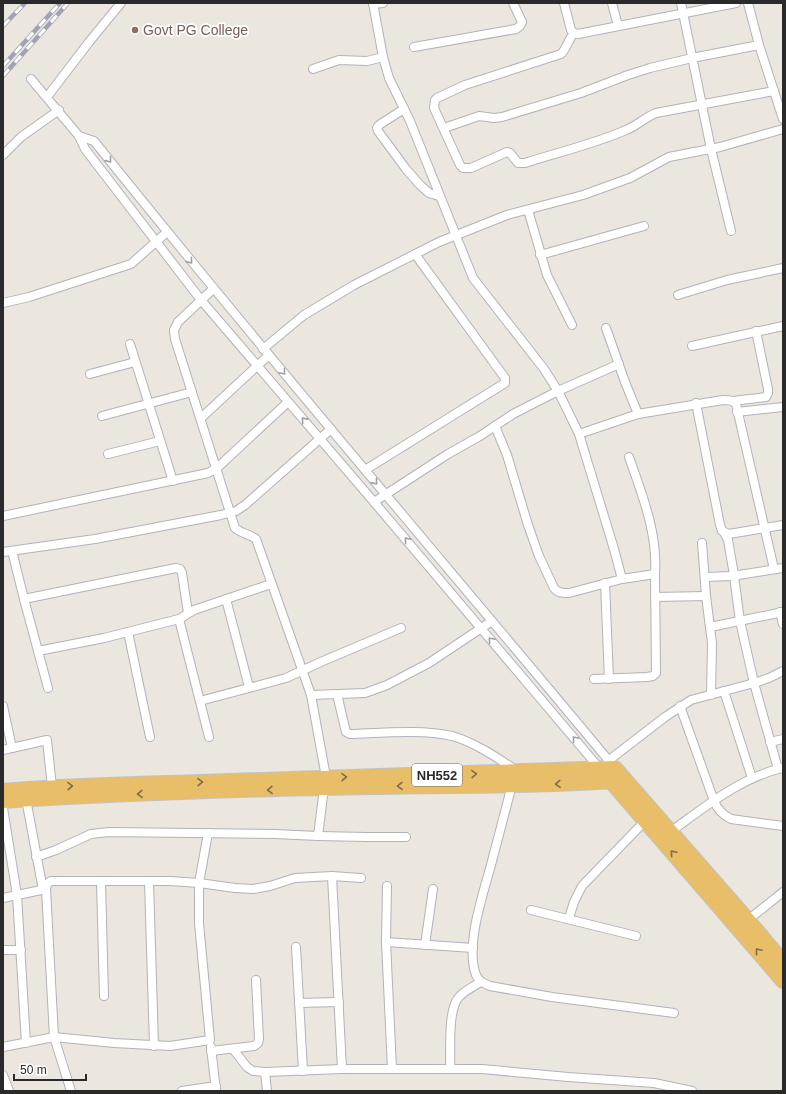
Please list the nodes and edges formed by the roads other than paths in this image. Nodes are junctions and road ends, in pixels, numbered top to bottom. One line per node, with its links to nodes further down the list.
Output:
1 (121, 3): 21 (street)
2 (383, 3): 9 (street)
3 (513, 3): 15 (street)
4 (564, 3): 13 (street)
5 (612, 3): 12 (street)
6 (680, 3): 11 (street)
7 (736, 3): 10 (street)
8 (748, 3): 14 (street)
9 (373, 4): 16 (street)
10 (718, 5): 11 (street)
11 (683, 13): 12 (street); 17 (street)
12 (618, 26): 13 (street)
13 (574, 34): 26 (street)
14 (759, 45): 17 (street); 20 (street)
15 (414, 47)
16 (382, 57): 18 (street); 23 (street)
17 (692, 58): 22 (street); 26 (street)
18 (313, 69)
19 (31, 79): 21 (street)
20 (774, 91): 22 (street); 25 (street)
21 (47, 97): 24 (street)
22 (702, 105): 26 (street); 29 (street)
23 (404, 109): 31 (street); 31 (street)
24 (58, 110): 28 (street); 30 (street)
25 (783, 115)
26 (444, 128)
27 (783, 129): 29 (street)
28 (79, 136): 35 (street, one-way to 35); 37 (street)
29 (711, 149): 32 (street); 34 (street)
30 (3, 155)
31 (439, 196): 36 (street)
32 (528, 210): 36 (street); 39 (street)
33 (644, 226): 39 (street)
34 (731, 231)
35 (167, 232): 37 (street); 41 (street, one-way to 41)
36 (455, 235): 38 (street); 56 (street)
37 (156, 242): 43 (street); 44 (street)
38 (415, 254): 51 (street); 75 (street)
39 (540, 254): 45 (street)
40 (783, 268): 42 (street)
41 (213, 289): 43 (street); 51 (street)
42 (678, 295)
43 (201, 300): 54 (street); 57 (street)
44 (3, 303)
45 (572, 325)
46 (783, 326): 48 (street)
47 (606, 328): 53 (street)
48 (756, 331): 50 (street); 58 (street)
49 (130, 344): 52 (street)
50 (692, 346)
51 (266, 352): 54 (street); 68 (street, one-way to 68)
52 (135, 362): 55 (street); 61 (street)
53 (618, 364): 56 (street); 64 (street)
54 (257, 366): 59 (street); 66 (street)
55 (90, 374)
56 (558, 391): 67 (street); 69 (street)
57 (192, 392): 61 (street); 66 (street)
58 (733, 401): 60 (street); 63 (street)
59 (288, 402): 70 (street, one-way to 59); 74 (street)
60 (696, 403): 64 (street); 83 (street)
61 (148, 404): 65 (street); 71 (street)
62 (783, 408): 63 (street)
63 (737, 412): 82 (street)
64 (638, 414): 69 (street)
65 (102, 416)
66 (201, 418): 74 (street)
67 (495, 426): 77 (street); 93 (street)
68 (331, 430): 70 (street); 75 (street)
69 (579, 434): 92 (street)
70 (321, 438): 78 (street); 79 (street)
71 (160, 441): 72 (street); 76 (street)
72 (108, 454)
73 (629, 457): 89 (street)
74 (217, 468): 76 (street); 79 (street)
75 (365, 470): 77 (street, one-way to 77)
76 (173, 481): 80 (street)
77 (384, 494): 78 (street); 102 (street)
78 (374, 502): 107 (street, one-way to 78)
79 (230, 513): 85 (street); 94 (street)
80 (3, 516)
81 (783, 524): 82 (street)
82 (765, 528): 83 (street); 88 (street)
83 (725, 534): 90 (street)
84 (702, 543): 91 (street)
85 (12, 550): 86 (street); 97 (street)
86 (3, 552)
87 (783, 568): 88 (street)
88 (774, 569): 90 (street)
89 (655, 574): 92 (street); 96 (street)
90 (733, 576): 91 (street); 103 (street)
91 (705, 577): 95 (street)
92 (622, 579): 93 (street)
93 (605, 583): 112 (street)
94 (271, 584): 98 (street); 111 (street)
95 (706, 596): 96 (street); 105 (street)
96 (655, 597): 112 (street)
97 (24, 599): 100 (street); 109 (street)
98 (226, 599): 100 (street); 115 (street)
99 (781, 612): 103 (street); 104 (street)
100 (188, 613): 101 (street)
101 (180, 619): 108 (street); 121 (street)
102 (492, 621): 107 (street); 130 (street)
103 (740, 621): 105 (street); 114 (street)
104 (783, 624)
105 (710, 627): 120 (street)
106 (402, 628): 111 (street)
107 (481, 628): 118 (street); 130 (street, one-way to 107)
108 (128, 632): 109 (street); 124 (street)
109 (38, 651): 116 (street)
110 (783, 671): 114 (street)
111 (302, 672): 115 (street); 119 (street)
112 (609, 679): 113 (street)
113 (594, 680)
114 (754, 683): 117 (street); 127 (street)
115 (249, 687): 121 (street)
116 (48, 688)
117 (724, 691): 120 (street); 133 (street)
118 (337, 694): 119 (street); 132 (street)
119 (311, 695): 135 (street)
120 (711, 695): 123 (street)
121 (200, 701): 125 (street)
122 (3, 706): 128 (street)
123 (680, 706): 130 (street); 142 (street)
124 (150, 737)
125 (209, 737)
126 (783, 739): 127 (street)
127 (770, 742): 131 (street)
128 (12, 748): 129 (street); 138 (street)
129 (3, 750)
130 (608, 766): 132 (highway, NH552); 134 (highway); 136 (highway)
131 (780, 768): 133 (street)
132 (520, 772): 135 (highway, NH552, one-way to 132)
133 (752, 778): 142 (street)
134 (625, 780): 136 (highway, NH552); 146 (highway)
135 (325, 782): 137 (highway, NH552, one-way to 135); 138 (highway, NH552, one-way to 135); 140 (highway, NH552, one-way to 140); 148 (street)
136 (610, 782): 137 (highway, NH552, one-way to 137); 144 (highway)
137 (512, 785): 169 (street)
138 (52, 787): 139 (highway, NH552)
139 (3, 791)
140 (26, 800): 141 (highway, NH552); 150 (street)
141 (3, 801)
142 (714, 801): 145 (street); 146 (street)
143 (3, 808): 160 (street)
144 (645, 821): 163 (street); 174 (highway, one-way to 144)
145 (783, 826)
146 (670, 832): 164 (highway)
147 (208, 833): 148 (street); 150 (street); 155 (street)
148 (318, 836): 149 (street)
149 (406, 837)
150 (36, 856): 157 (street)
151 (332, 876): 152 (street); 155 (street); 177 (street)
152 (362, 878)
153 (101, 882): 154 (street); 157 (street); 176 (street)
154 (149, 882): 155 (street); 183 (street)
155 (199, 883): 181 (street)
156 (387, 886): 166 (street)
157 (44, 890): 160 (street); 180 (street)
158 (432, 890): 167 (street)
159 (783, 892): 164 (street)
160 (17, 896): 161 (street); 171 (street)
161 (3, 898)
162 (531, 910): 163 (street)
163 (569, 918): 165 (street)
164 (748, 920): 172 (highway)
165 (636, 936)
166 (386, 942): 167 (street); 189 (street)
167 (425, 945): 169 (street)
168 (296, 947): 178 (street)
169 (473, 948): 175 (street)
170 (3, 950): 171 (street)
171 (20, 950): 182 (street)
172 (783, 962)
173 (256, 980): 185 (street)
174 (783, 981)
175 (481, 982): 179 (street); 187 (street)
176 (104, 996)
177 (339, 1002): 178 (street); 188 (street)
178 (299, 1003): 190 (street)
179 (674, 1013)
180 (54, 1037): 182 (street); 183 (street); 195 (street)
181 (210, 1040): 183 (street); 186 (street)
182 (26, 1043): 184 (street)
183 (154, 1046)
184 (3, 1047)
185 (233, 1049): 186 (street); 191 (street)
186 (212, 1051): 193 (street)
187 (450, 1068): 189 (street); 198 (street)
188 (342, 1069): 189 (street); 190 (street)
189 (392, 1069)
190 (303, 1071): 191 (street)
191 (265, 1072): 197 (street)
192 (3, 1075): 194 (street)
193 (216, 1089): 196 (street)
194 (9, 1091)
195 (71, 1091)
196 (182, 1091)
197 (267, 1091)
198 (692, 1091)

